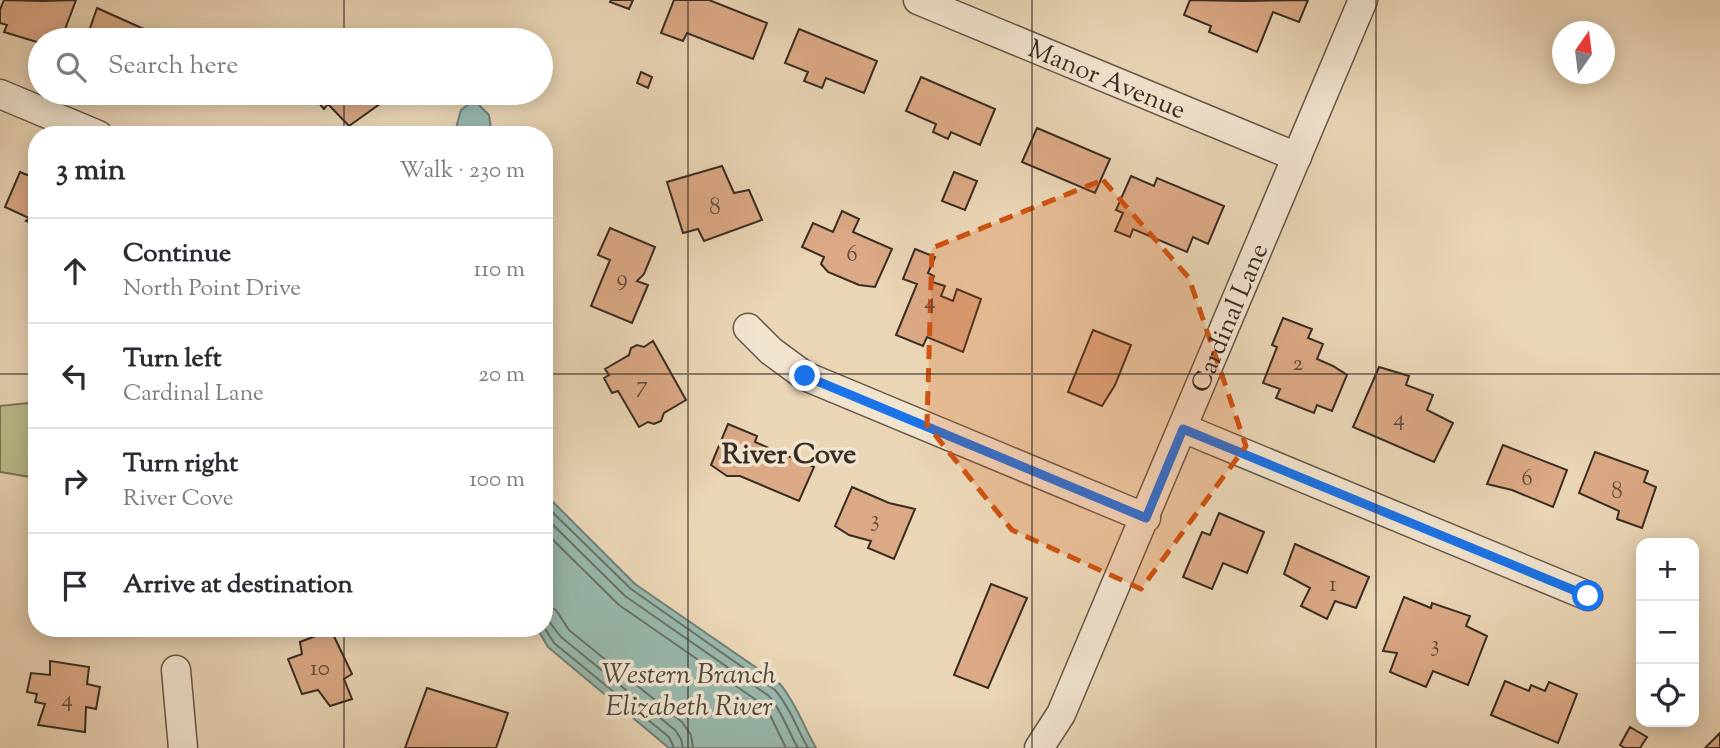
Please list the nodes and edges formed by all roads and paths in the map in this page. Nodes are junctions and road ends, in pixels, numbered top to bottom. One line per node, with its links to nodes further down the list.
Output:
1 (918, 0): 5 (street, Manor Avenue)
2 (1363, 0): 5 (street, Cardinal Lane)
3 (0, 94): 4 (street)
4 (76, 126)
5 (1297, 157): 7 (street, Cardinal Lane)
6 (748, 328): 8 (street)
7 (1183, 429): 8 (street, Cardinal Lane); 9 (street)
8 (1146, 518): 12 (street, Cardinal Lane)
9 (1588, 596)
10 (176, 670): 11 (street)
11 (183, 748)
12 (1039, 748)

